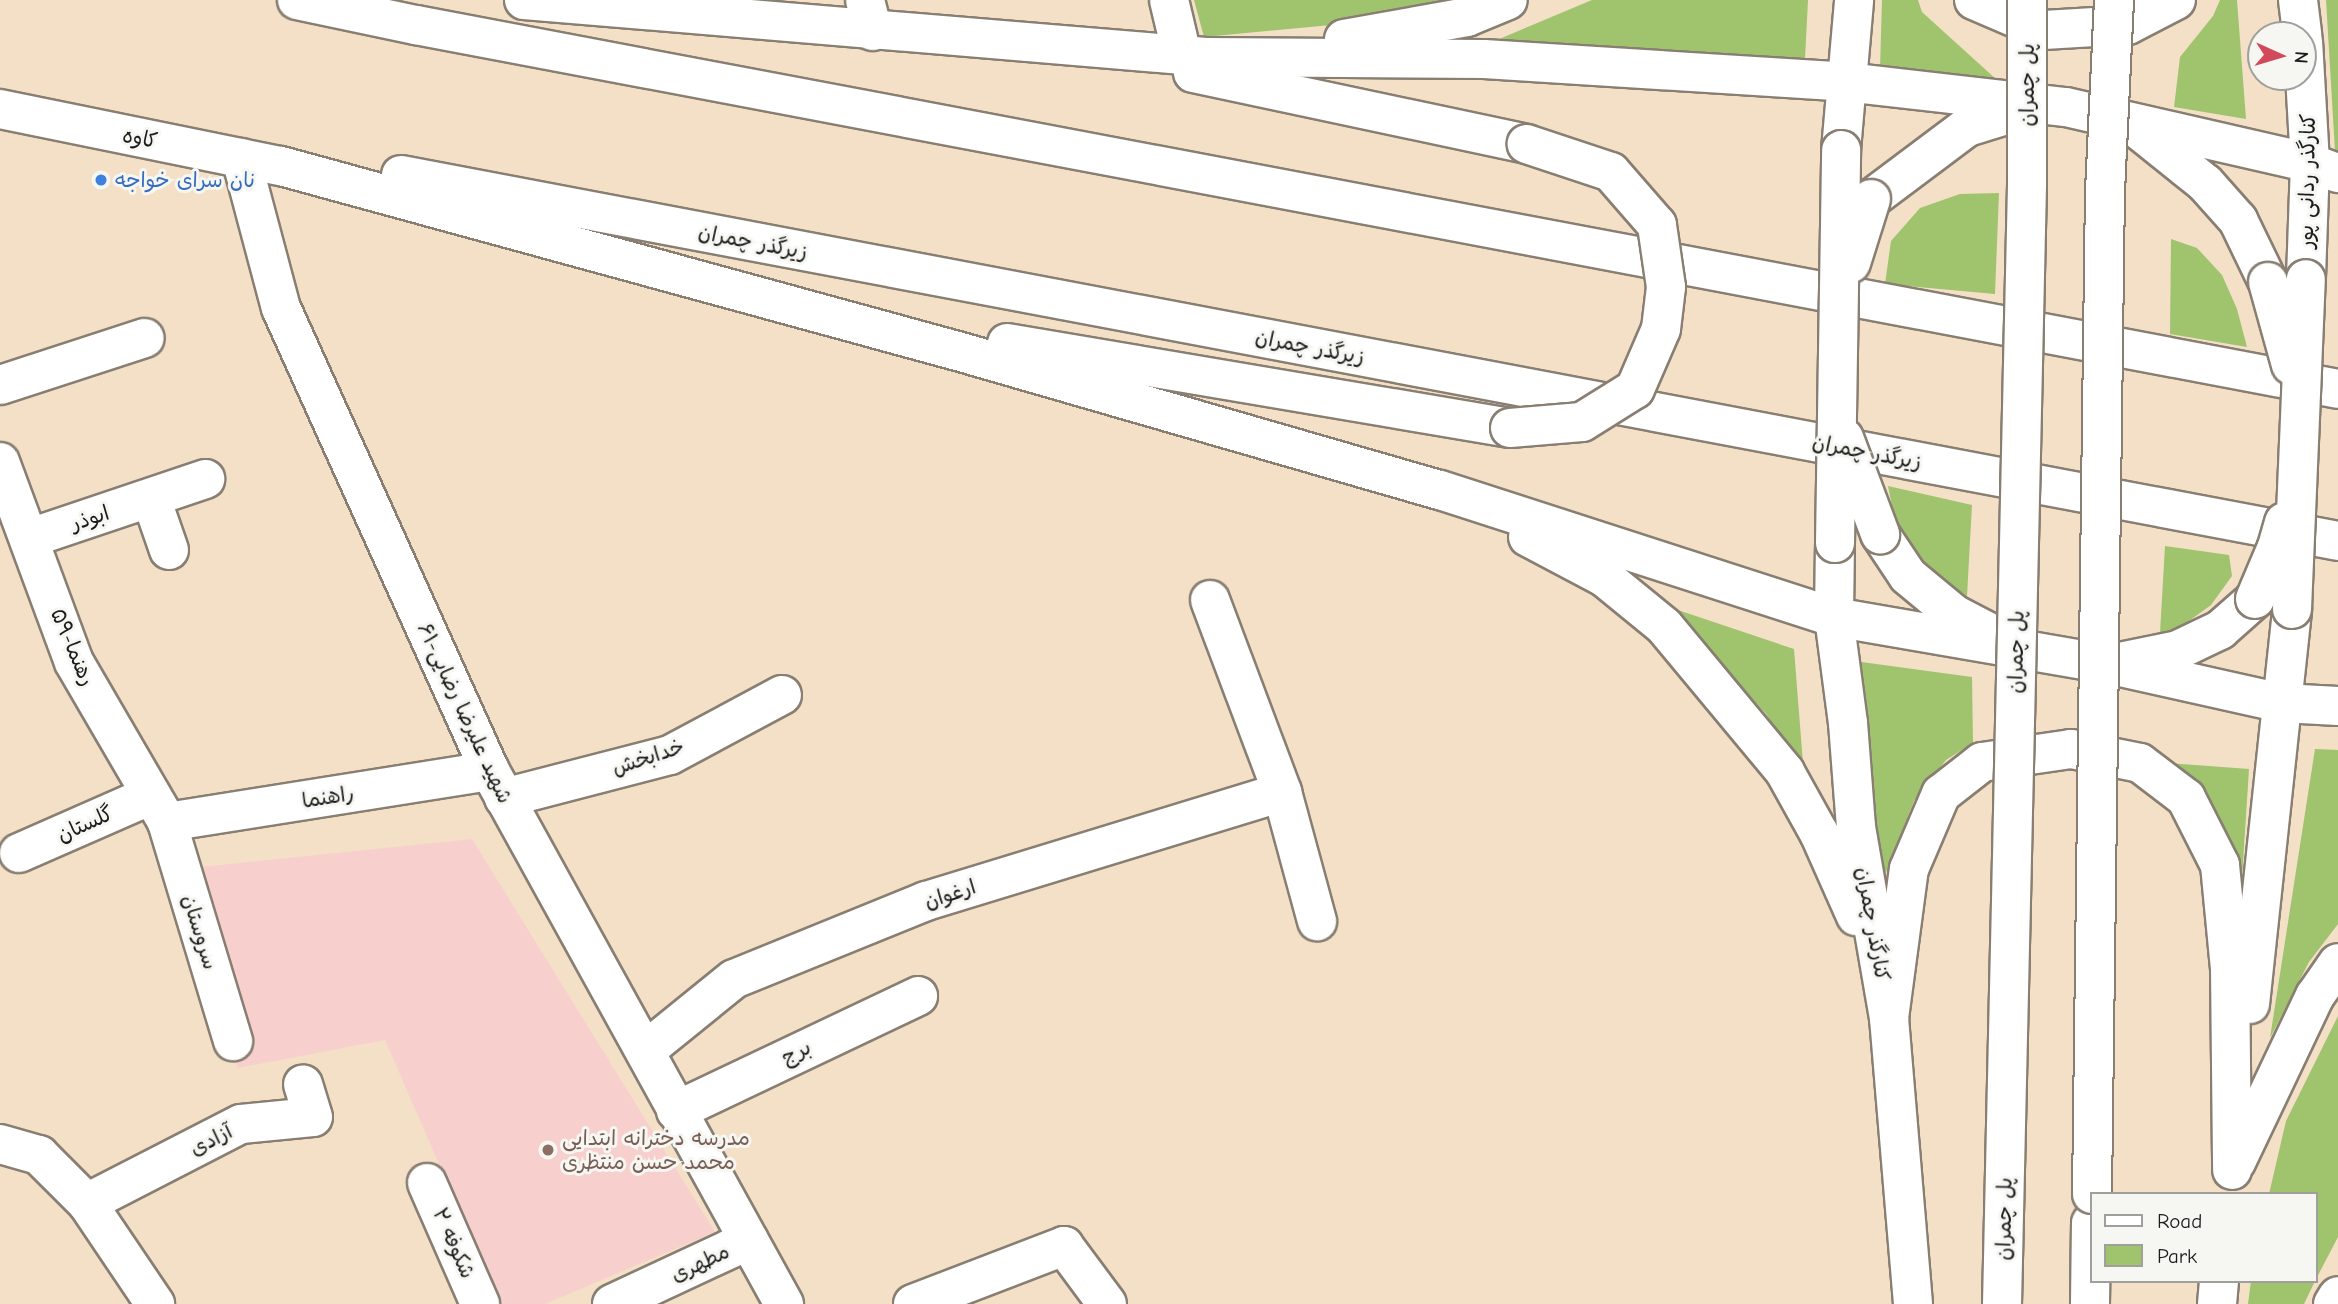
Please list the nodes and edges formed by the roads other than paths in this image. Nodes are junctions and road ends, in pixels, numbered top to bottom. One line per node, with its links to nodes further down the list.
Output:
1 (297, 0): 28 (main road)
2 (524, 0): 11 (main road)
3 (1168, 0): 15 (main road)
4 (1508, 0): 15 (main road)
5 (1854, 0): 16 (main road, کنارگذر چمران)
6 (1974, 0): 9 (main road)
7 (2027, 0): 74 (main road, پل چمران, bridge)
8 (2114, 0): 61 (main road, bridge)
9 (2176, 0)
10 (2298, 0): 13 (main road)
11 (617, 4): 12 (main road)
12 (869, 16): 14 (main road)
13 (2300, 21)
14 (1050, 44): 15 (main road); 25 (main road, bridge)
15 (1194, 56): 16 (main road)
16 (1846, 82): 18 (main road); 24 (main road, کنارگذر چمران, bridge)
17 (2311, 91): 23 (main road, کنارگذر ردانی پور)
18 (2041, 104): 20 (main road); 24 (main road, bridge)
19 (0, 109): 21 (main road, کاوه)
20 (2127, 121): 23 (main road); 29 (main road, bridge)
21 (241, 158): 22 (main road, کاوه); 46 (main road, ۶۱-شهید علیرضا رضایی)
22 (281, 166): 25 (main road); 37 (main road, زیرگذر چمران)
23 (2324, 168): 29 (main road, کنارگذر ردانی پور, bridge)
24 (1838, 305): 30 (main road, کنارگذر چمران, bridge)
25 (815, 312): 34 (main road)
26 (145, 338): 27 (main road)
27 (0, 385)
28 (2338, 388)
29 (2301, 397): 32 (main road, کنارگذر ردانی پور, bridge)
30 (1836, 417): 40 (main road, کنارگذر چمران, bridge); 41 (main road, bridge)
31 (0, 462): 36 (main road, ۵۹-رهنما)
32 (2298, 467): 42 (main road, bridge); 44 (main road, bridge)
33 (205, 479): 35 (main road, ابوذر)
34 (1440, 490): 40 (main road); 53 (main road)
35 (151, 498): 36 (main road, ابوذر); 38 (main road)
36 (30, 538): 48 (main road, ۵۹-رهنما)
37 (2338, 541)
38 (169, 550)
39 (1210, 600): 47 (main road)
40 (1835, 617): 41 (main road); 53 (main road, کنارگذر چمران)
41 (2025, 650): 42 (main road)
42 (2107, 664): 44 (main road)
43 (782, 695): 46 (main road, خدابخش)
44 (2282, 703): 45 (main road); 59 (main road)
45 (2338, 706)
46 (497, 785): 48 (main road, راهنما); 55 (main road, ۶۱-شهید علیرضا رضایی)
47 (1282, 792): 50 (main road); 55 (main road, ارغوان)
48 (159, 809): 49 (main road, گلستان); 54 (main road, سروستان)
49 (19, 853)
50 (1317, 920)
51 (2338, 963): 59 (main road)
52 (918, 996): 57 (main road, برج)
53 (1889, 1018): 59 (main road); 73 (main road, کنارگذر چمران)
54 (233, 1041)
55 (645, 1051): 57 (main road, ۶۱-شهید علیرضا رضایی)
56 (303, 1085): 62 (main road, آزادی)
57 (676, 1111): 63 (main road, ۶۱-شهید علیرضا رضایی)
58 (0, 1144): 62 (main road)
59 (2230, 1182)
60 (427, 1183): 68 (main road, شکوفه ۲)
61 (2092, 1192)
62 (87, 1203): 67 (main road)
63 (749, 1240): 69 (main road, مطهری); 70 (main road, ۶۱-شهید علیرضا رضایی)
64 (2090, 1283): 75 (main road)
65 (2219, 1283): 76 (main road)
66 (2338, 1296): 77 (main road)
67 (155, 1304)
68 (480, 1304)
69 (612, 1304)
70 (784, 1304)
71 (913, 1304): 72 (main road)
72 (1107, 1304)
73 (1913, 1304)
74 (2002, 1304)
75 (2090, 1304)
76 (2217, 1304)
77 (2333, 1304)

